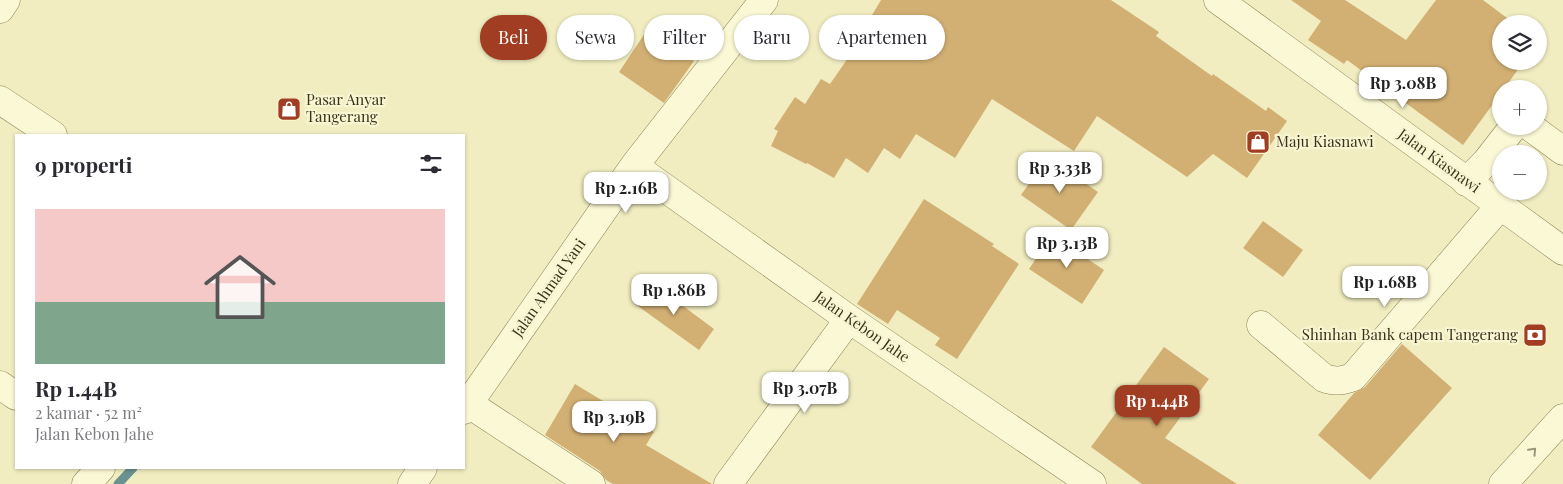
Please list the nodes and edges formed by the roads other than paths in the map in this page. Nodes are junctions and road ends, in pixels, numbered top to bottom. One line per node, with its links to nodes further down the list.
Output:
1 (6, 0): 4 (street)
2 (764, 0): 10 (street, Jalan Ahmad Yani)
3 (1218, 0): 11 (street, Jalan Kiasnawi)
4 (0, 8)
5 (0, 100): 6 (street)
6 (51, 134)
7 (1507, 135): 11 (street)
8 (1542, 135): 9 (street)
9 (1563, 150)
10 (634, 166): 14 (street, Jalan Kebon Jahe); 18 (street, Jalan Ahmad Yani)
11 (1466, 182): 12 (street, Jalan Kiasnawi)
12 (1500, 206): 13 (street, Jalan Kiasnawi); 15 (street)
13 (1563, 252)
14 (849, 319): 25 (street); 26 (street, Jalan Kebon Jahe)
15 (1261, 325)
16 (0, 385): 17 (street)
17 (15, 395)
18 (467, 400): 24 (street)
19 (1563, 418): 27 (street, one-way to 19)
20 (100, 469): 22 (street)
21 (423, 469): 23 (street)
22 (86, 484)
23 (412, 484)
24 (590, 484)
25 (728, 484)
26 (1092, 484)
27 (1502, 484)

